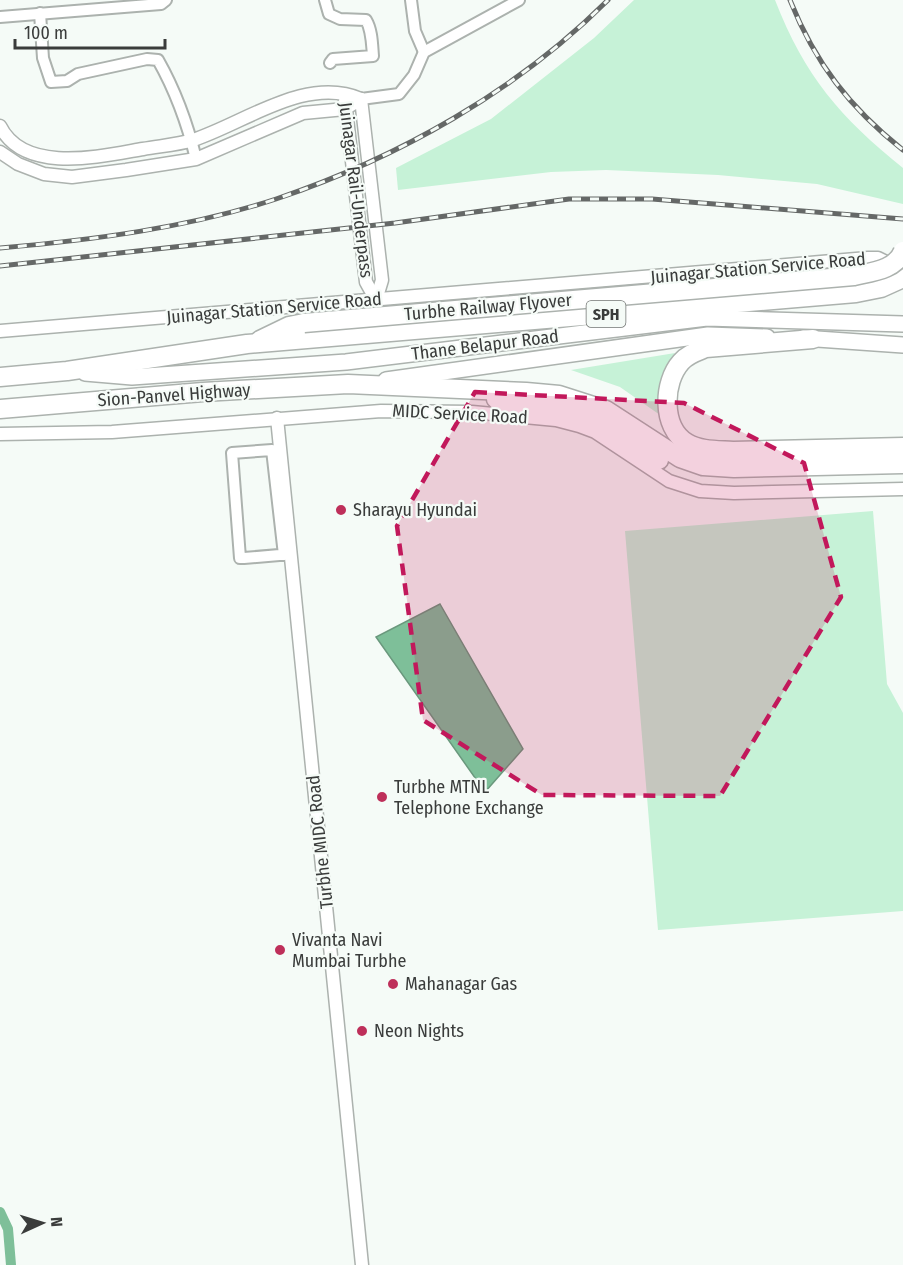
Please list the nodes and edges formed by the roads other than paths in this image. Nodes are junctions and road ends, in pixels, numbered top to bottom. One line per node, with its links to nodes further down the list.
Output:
1 (50, 0): 7 (street)
2 (166, 0): 6 (street)
3 (325, 0): 10 (street)
4 (411, 0): 9 (street)
5 (519, 0): 9 (street)
6 (121, 3): 7 (street)
7 (45, 13): 8 (street); 15 (street)
8 (0, 17)
9 (424, 52): 12 (street)
10 (330, 63)
11 (344, 92): 12 (street); 13 (street, Juinagar Rail-Underpass); 15 (street)
12 (361, 99): 13 (street); 21 (street, Juinagar Rail-Underpass)
13 (345, 109): 17 (street); 21 (street, Juinagar Rail-Underpass)
14 (0, 126): 15 (street)
15 (192, 140): 17 (street)
16 (0, 152): 17 (street)
17 (196, 159)
18 (903, 251): 24 (highway, Turbhe Railway Flyover, bridge)
19 (903, 271): 21 (street, Juinagar Station Service Road)
20 (903, 278): 24 (highway, Turbhe Railway Flyover / SPH)
21 (376, 300): 23 (street, Juinagar Station Service Road)
22 (903, 324): 27 (main road, Thane Belapur Road)
23 (0, 331)
24 (305, 332): 27 (highway, Turbhe Railway Flyover)
25 (813, 339): 26 (main road, Thane Belapur Road); 29 (main road, Thane Belapur Road); 34 (highway)
26 (903, 345)
27 (67, 371): 28 (highway)
28 (0, 377)
29 (348, 384): 30 (highway); 31 (highway, Sion-Panvel Highway)
30 (462, 391): 35 (highway); 36 (highway)
31 (0, 409)
32 (278, 418): 33 (street, MIDC Service Road); 37 (street, MIDC Service Road); 38 (street, Turbhe MIDC Road)
33 (0, 434)
34 (903, 447)
35 (903, 464)
36 (903, 477)
37 (903, 489)
38 (287, 554): 38 (street); 39 (street, Turbhe MIDC Road)
39 (362, 1265)

